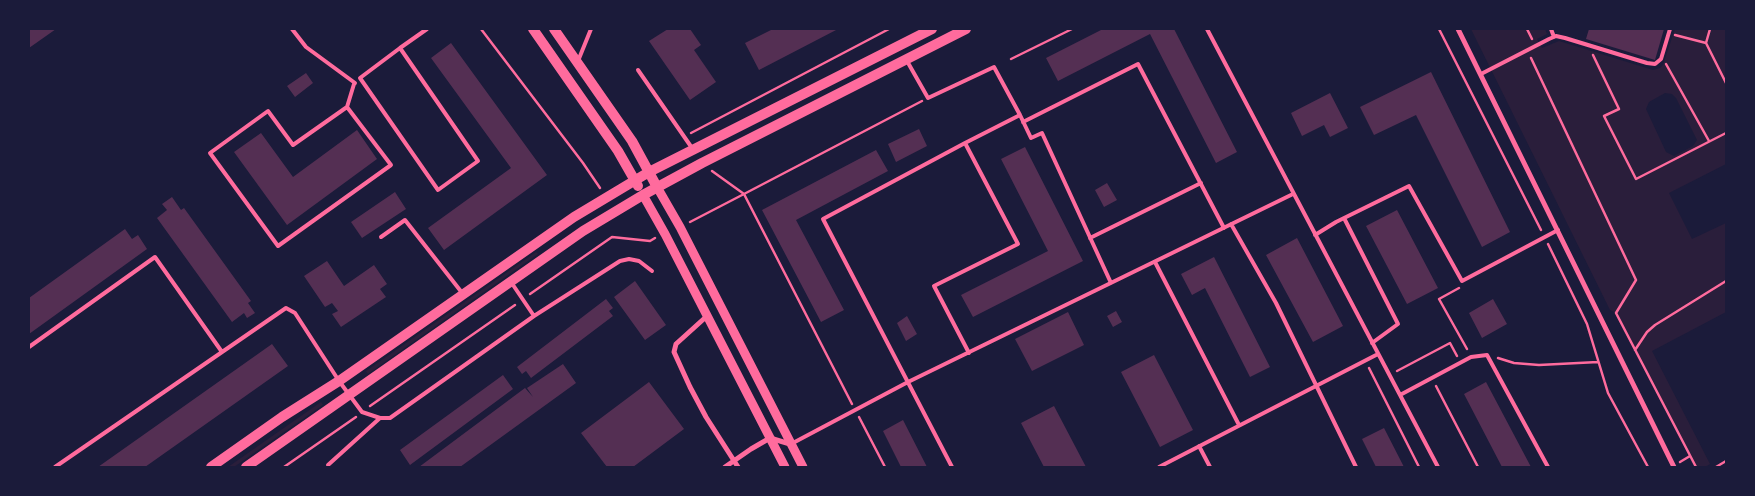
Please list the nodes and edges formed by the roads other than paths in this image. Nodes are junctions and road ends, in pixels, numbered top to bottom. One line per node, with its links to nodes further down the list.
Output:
1 (292, 29): 19 (lane)
2 (427, 29): 13 (lane)
3 (533, 29): 26 (main road)
4 (554, 29): 15 (main road)
5 (591, 29): 15 (lane)
6 (932, 29): 24 (main road)
7 (966, 29): 14 (main road)
8 (1207, 29): 29 (lane)
9 (1458, 29): 17 (street)
10 (1551, 29): 12 (lane)
11 (1670, 31): 12 (lane)
12 (1554, 37): 17 (lane)
13 (400, 48): 18 (lane); 18 (lane)
14 (906, 60): 21 (lane); 28 (main road)
15 (578, 61): 25 (main road)
16 (638, 70): 24 (lane)
17 (1481, 74): 34 (street)
18 (360, 78): 19 (lane)
19 (354, 84): 20 (lane)
20 (347, 107): 20 (lane)
21 (1020, 116): 22 (lane); 23 (lane)
22 (1023, 122): 27 (lane); 37 (lane)
23 (965, 143): 48 (lane); 51 (lane)
24 (693, 150): 25 (main road)
25 (649, 172): 26 (main road); 28 (main road)
26 (635, 181): 30 (main road); 42 (main road)
27 (1201, 183): 33 (lane); 37 (lane)
28 (657, 187): 30 (main road); 58 (street)
29 (1293, 194): 32 (lane); 35 (lane)
30 (643, 195): 40 (main road); 44 (street)
31 (1344, 218): 34 (lane); 35 (lane); 45 (lane)
32 (1231, 224): 33 (lane); 52 (lane)
33 (1224, 228): 38 (lane)
34 (1558, 230): 75 (street)
35 (1315, 235): 45 (lane)
36 (381, 237): 42 (lane)
37 (1090, 238): 41 (lane)
38 (1155, 262): 41 (lane); 56 (lane)
39 (652, 271): 43 (lane)
40 (511, 282): 43 (lane); 53 (main road)
41 (1111, 283): 48 (lane)
42 (463, 294): 50 (main road)
43 (534, 316): 55 (lane)
44 (707, 316): 57 (street); 60 (street)
45 (1372, 343): 49 (lane)
46 (29, 347): 47 (lane)
47 (222, 352): 50 (lane); 62 (lane)
48 (969, 353): 51 (lane)
49 (1378, 354): 52 (lane); 54 (lane)
50 (339, 381): 53 (lane); 63 (main road)
51 (908, 382): 58 (lane); 69 (lane)
52 (1316, 386): 56 (lane); 72 (lane)
53 (349, 394): 55 (lane); 64 (main road)
54 (1400, 395): 73 (lane); 74 (lane)
55 (380, 418): 61 (lane)
56 (1239, 425): 59 (lane)
57 (770, 438): 58 (street); 60 (street); 67 (street)
58 (791, 444): 68 (street)
59 (1199, 446): 70 (lane); 71 (lane)
60 (734, 461): 65 (street); 66 (street)
61 (328, 465)
62 (55, 467)
63 (211, 467)
64 (246, 467)
65 (725, 467)
66 (738, 467)
67 (785, 467)
68 (803, 467)
69 (952, 467)
70 (1159, 467)
71 (1210, 467)
72 (1356, 467)
73 (1438, 467)
74 (1548, 467)
75 (1674, 467)

